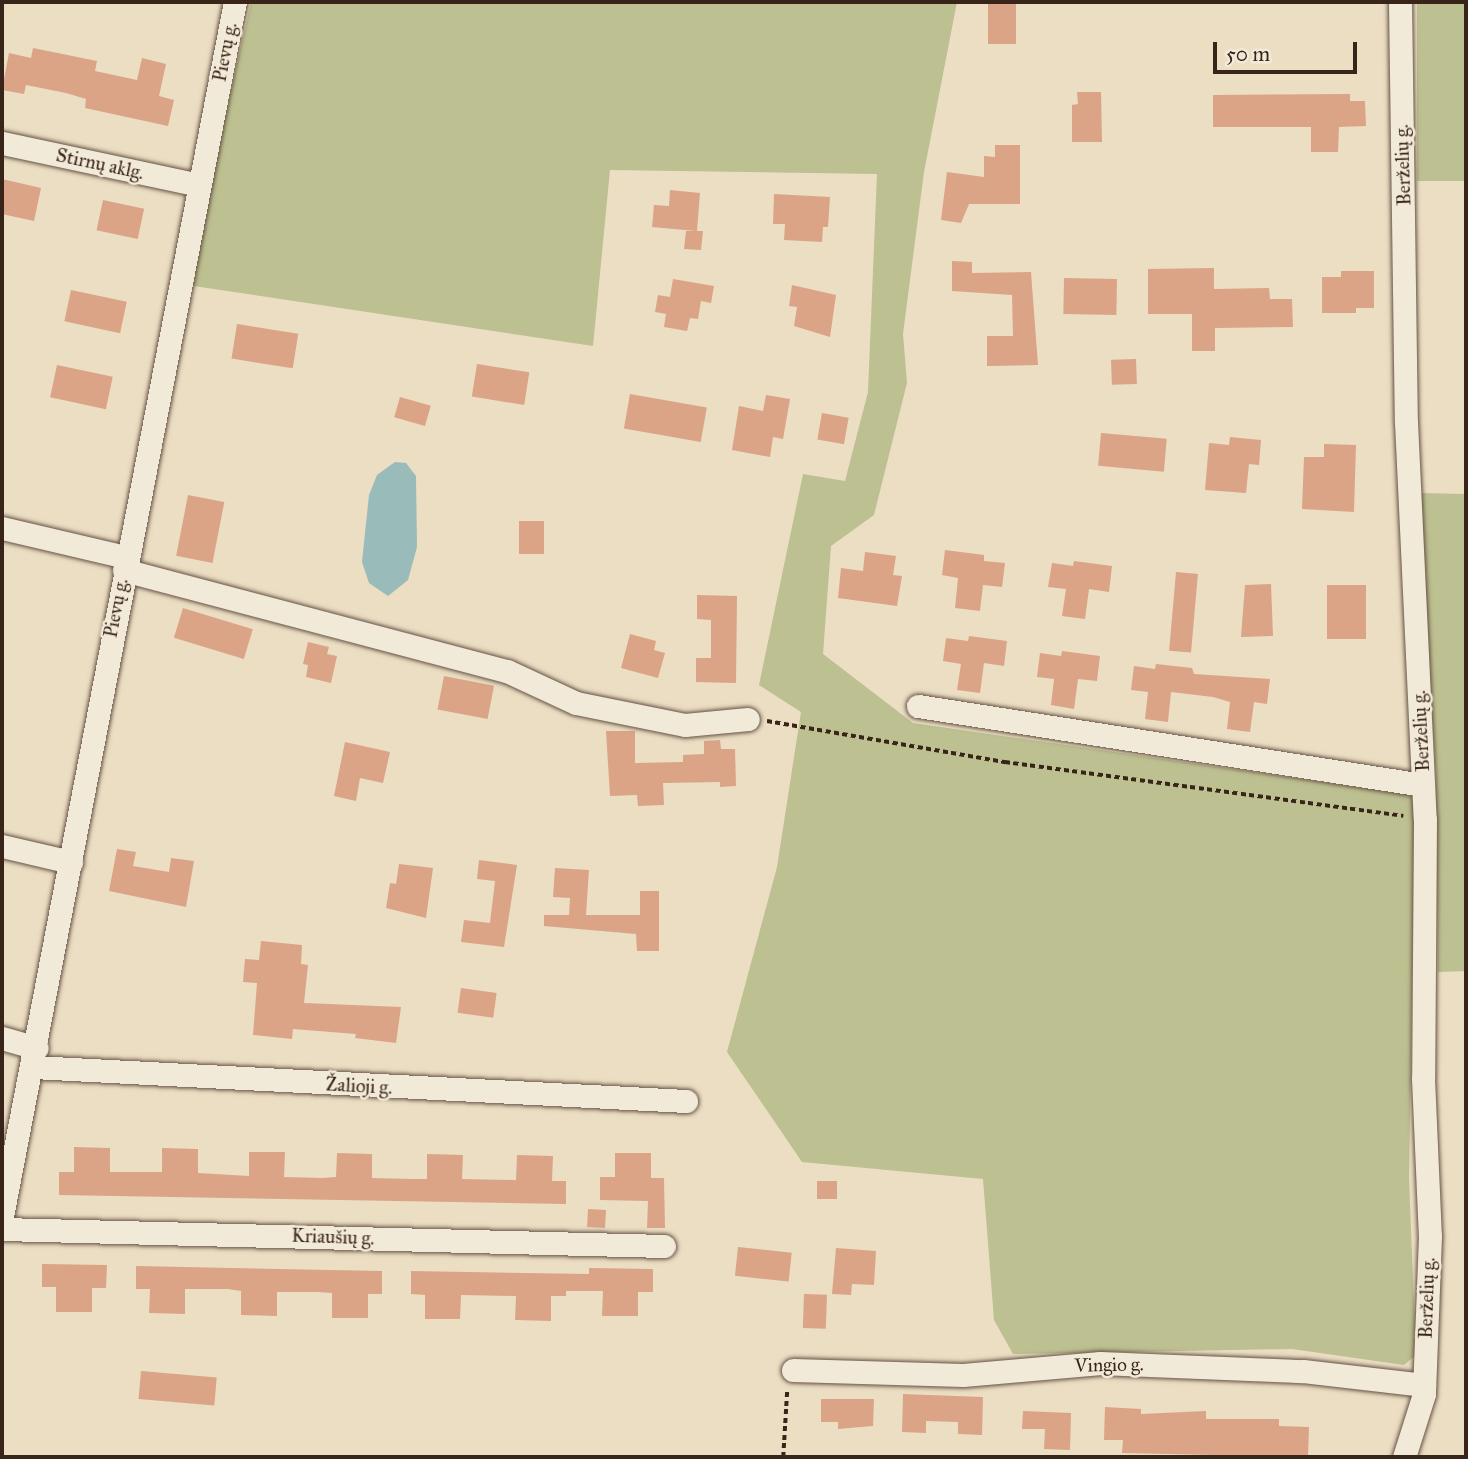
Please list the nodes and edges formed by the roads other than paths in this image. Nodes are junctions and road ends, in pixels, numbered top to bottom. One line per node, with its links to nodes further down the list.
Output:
1 (235, 2): 4 (street, Pievų g.)
2 (1400, 2): 9 (street, Berželių g.)
3 (2, 143): 4 (street, Stirnų aklg.)
4 (199, 185): 6 (street, Pievų g.)
5 (2, 528): 6 (street)
6 (125, 564): 8 (street); 11 (street, Pievų g.)
7 (918, 706): 9 (street)
8 (748, 719)
9 (1423, 785): 19 (street, Berželių g.)
10 (2, 846): 11 (street)
11 (71, 862): 13 (street, Pievų g.)
12 (2, 1038): 13 (street, Žalioji g.)
13 (35, 1057): 14 (street, Žalioji g.); 15 (street, Pievų g.)
14 (686, 1101)
15 (2, 1216)
16 (2, 1228): 17 (street, Kriaušių g.)
17 (664, 1246)
18 (793, 1370): 19 (street, Vingio g.)
19 (1424, 1385): 20 (street, Berželių g.)
20 (1404, 1457)

